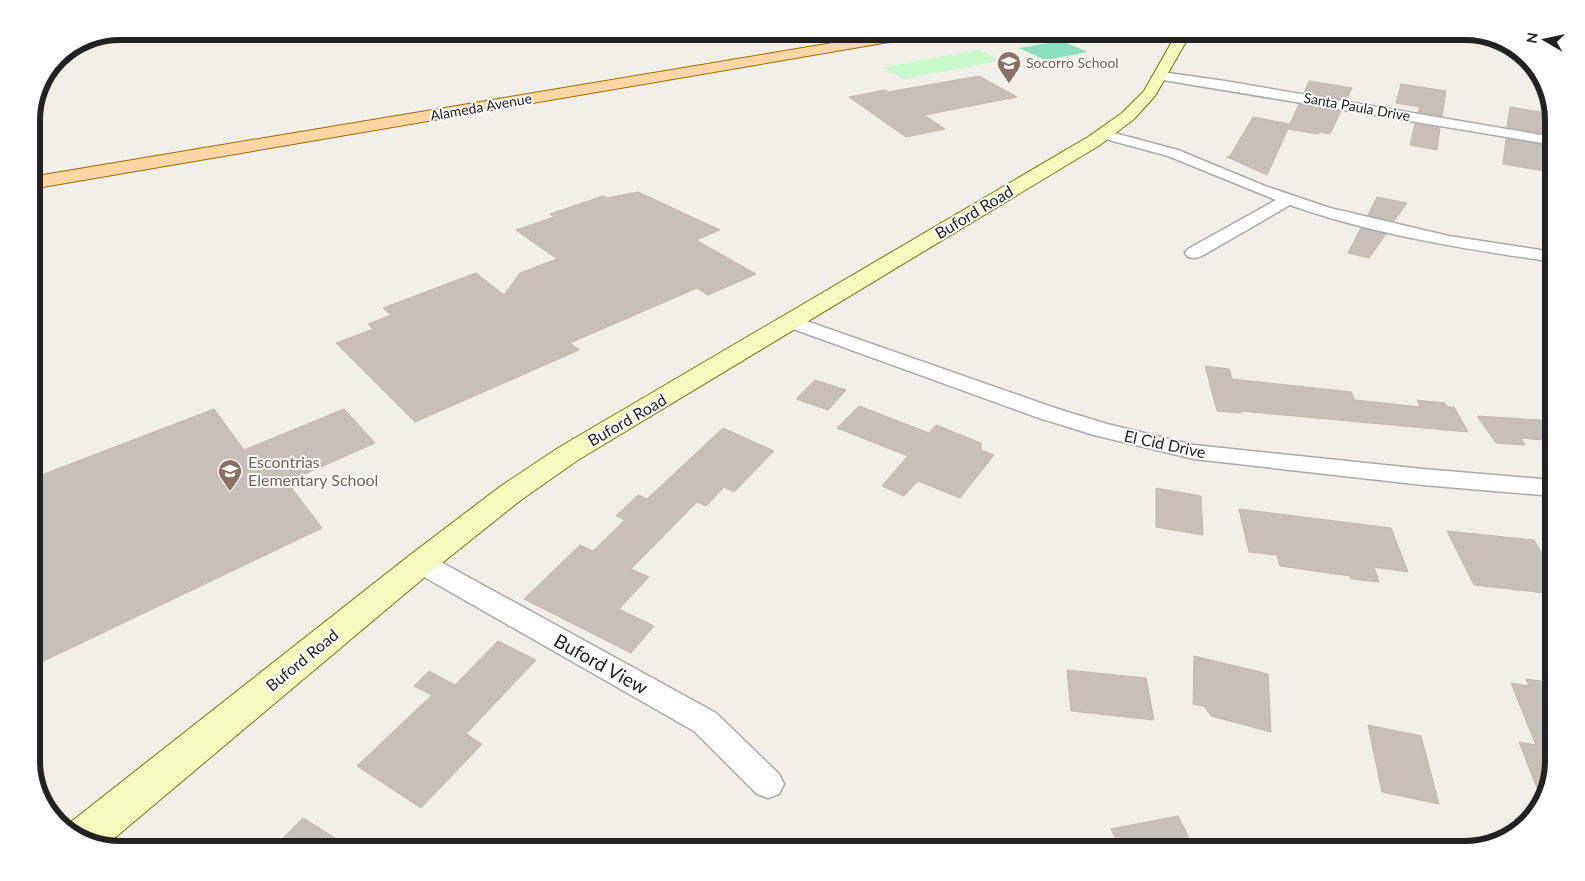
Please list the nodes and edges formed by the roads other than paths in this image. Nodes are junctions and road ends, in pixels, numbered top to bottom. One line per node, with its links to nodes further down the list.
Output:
1 (877, 40): 6 (main road, Alameda Avenue)
2 (1180, 40): 3 (street, Buford Road)
3 (1161, 76): 4 (street, Buford Road); 5 (street, Santa Paula Drive)
4 (1103, 134): 7 (street); 10 (street, Buford Road)
5 (1545, 139)
6 (40, 181)
7 (1287, 200): 8 (street); 9 (street)
8 (1194, 253)
9 (1545, 256)
10 (792, 322): 11 (street, El Cid Drive); 12 (street, Buford Road)
11 (1545, 487)
12 (421, 563): 13 (street, Buford View); 14 (street, Buford Road)
13 (768, 784)
14 (88, 835)

